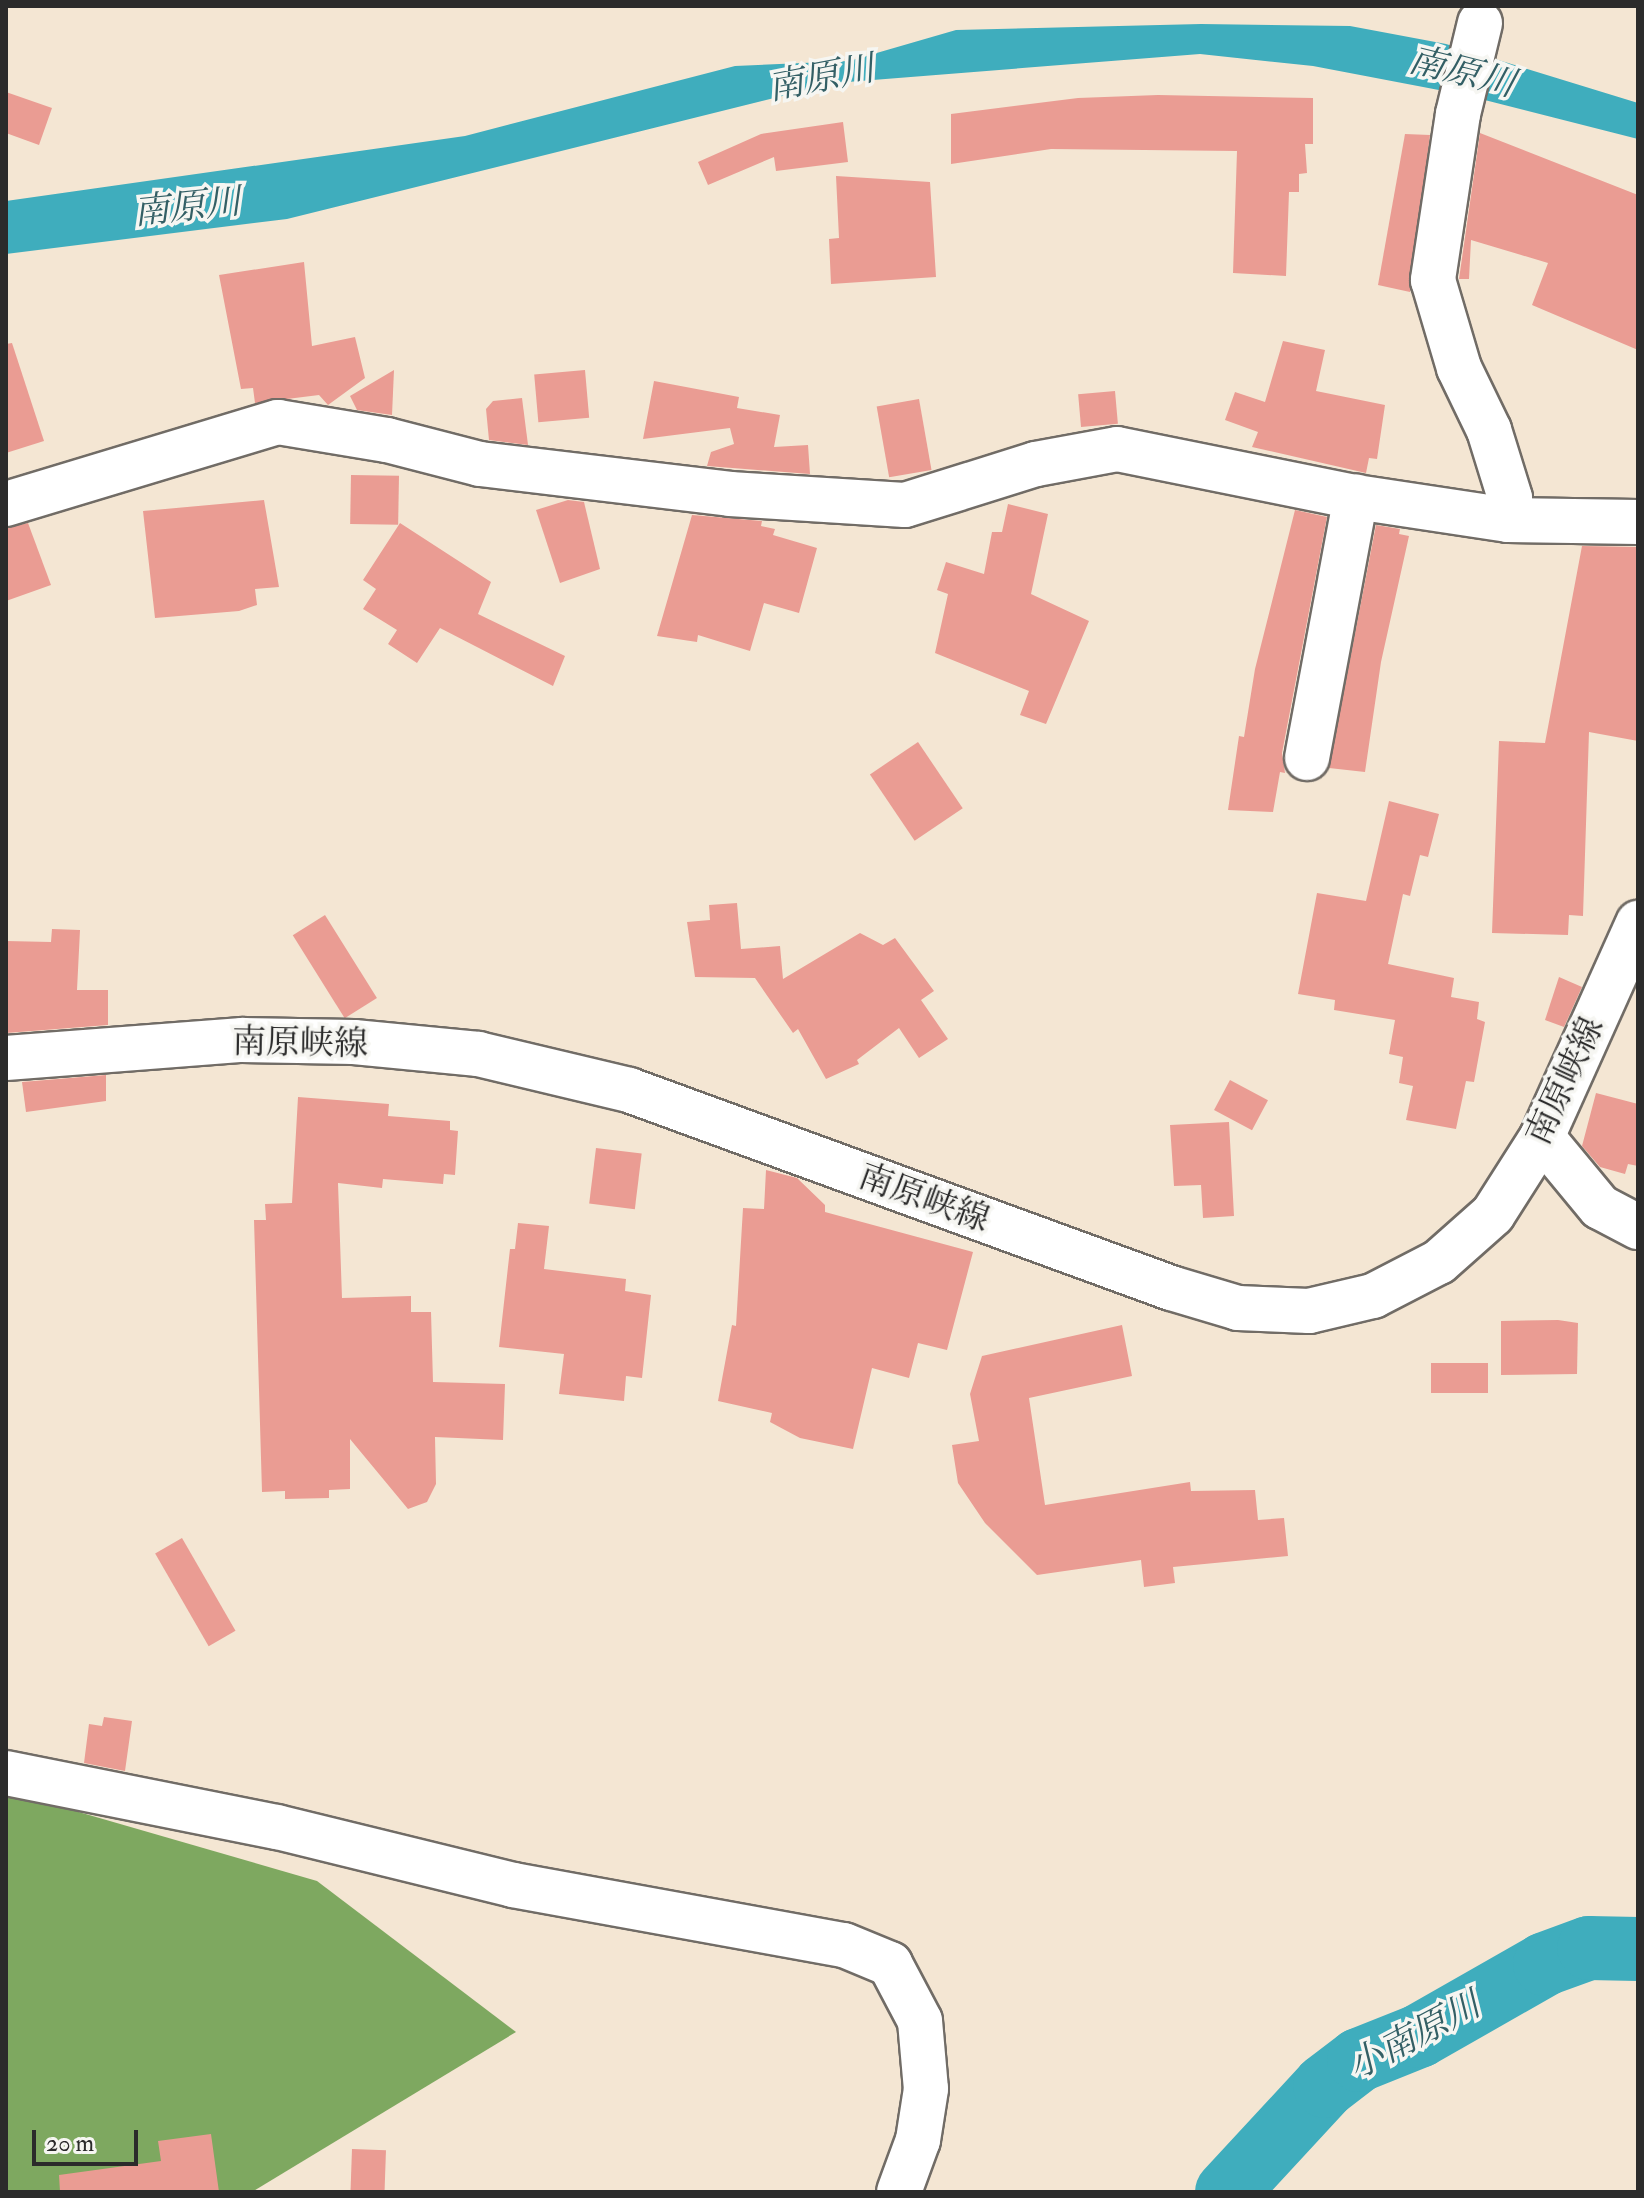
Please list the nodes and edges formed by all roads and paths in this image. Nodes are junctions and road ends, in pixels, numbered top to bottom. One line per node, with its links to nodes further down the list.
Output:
1 (1480, 23): 4 (street)
2 (1356, 497): 3 (street); 4 (street); 6 (street)
3 (6, 504)
4 (1508, 520): 5 (street)
5 (1638, 522)
6 (1307, 758)
7 (1638, 923): 9 (street, 南原峡線)
8 (6, 1058): 9 (street, 南原峡線)
9 (1542, 1137): 10 (street)
10 (1638, 1227)
11 (6, 1773): 12 (street)
12 (899, 2192)

